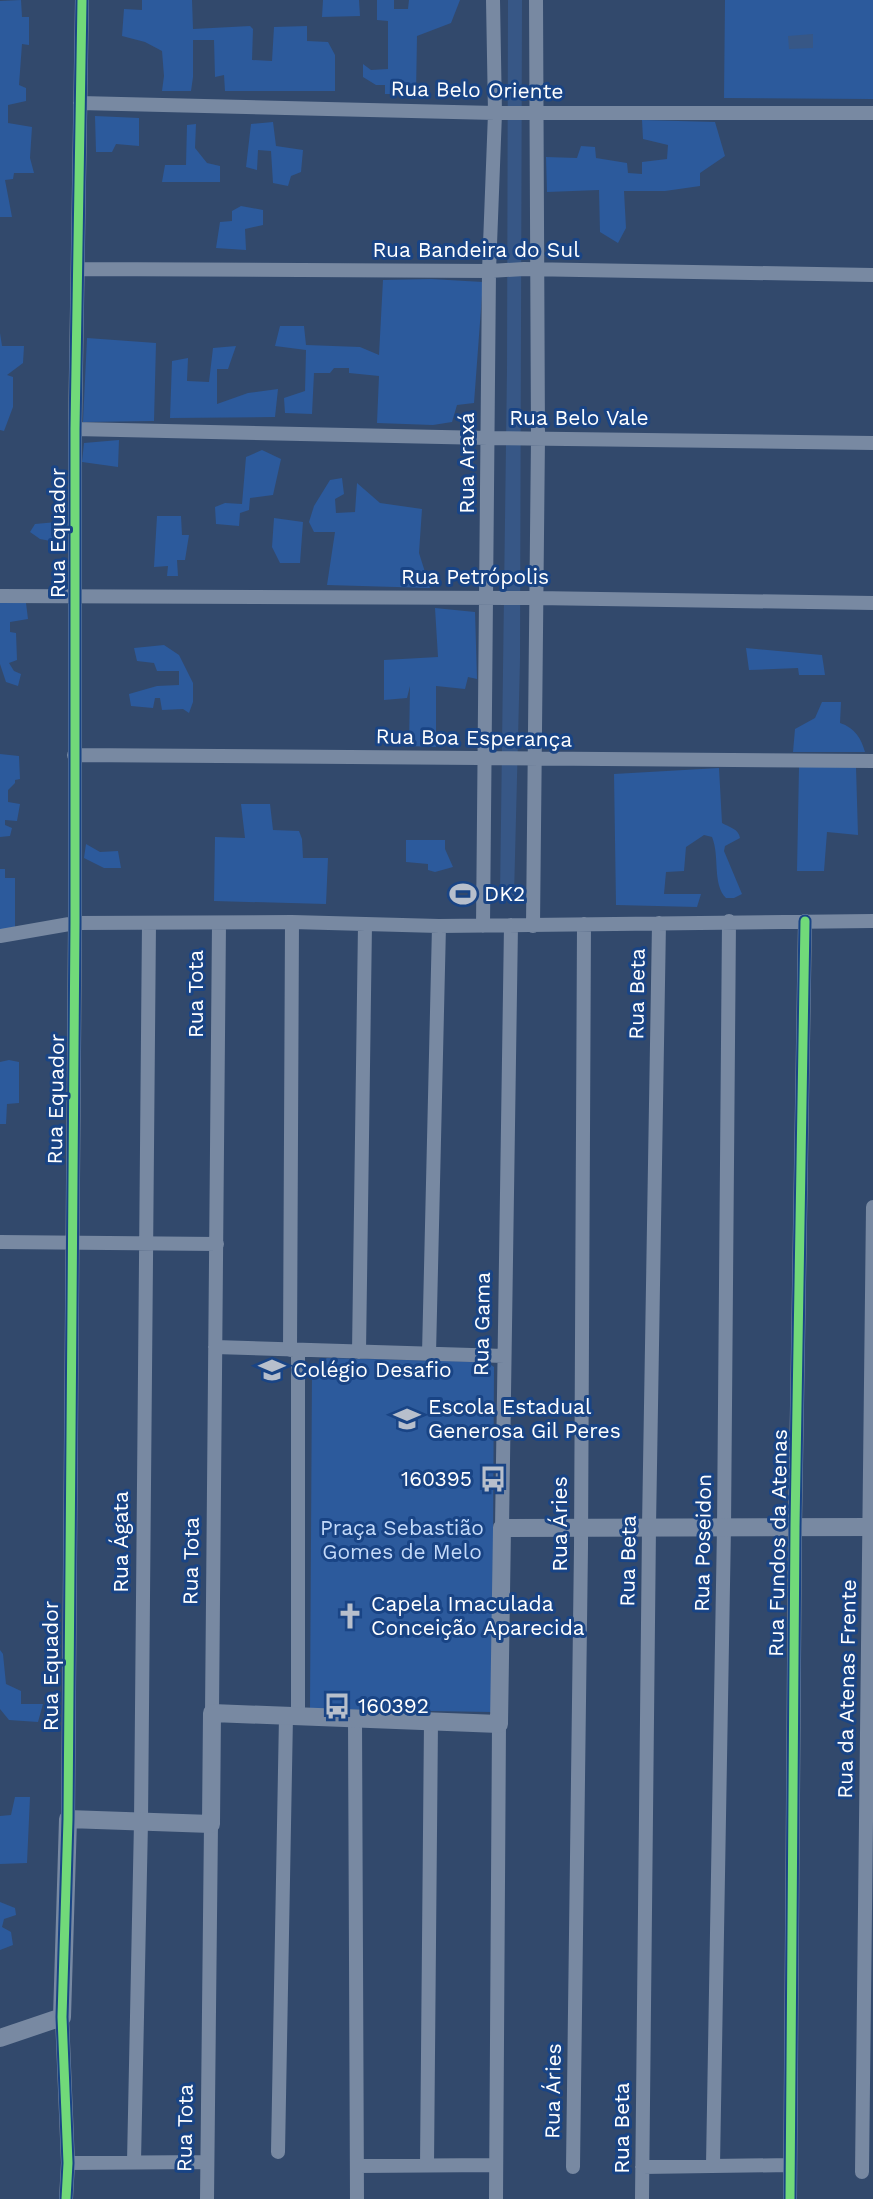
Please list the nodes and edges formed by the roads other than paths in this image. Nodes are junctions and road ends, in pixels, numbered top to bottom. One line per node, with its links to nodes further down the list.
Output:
1 (82, 0): 4 (street, Rua Equador)
2 (493, 0): 5 (street, Rua Araxá)
3 (537, 0): 6 (street)
4 (80, 103): 5 (street, Rua Belo Oriente); 9 (street, Rua Equador)
5 (500, 113): 6 (street, Rua Belo Oriente); 10 (street, Rua Araxá)
6 (534, 113): 7 (street, Rua Belo Oriente); 8 (street)
7 (873, 113)
8 (530, 269): 10 (street, Rua Bandeira do Sul); 11 (street, Rua Bandeira do Sul); 13 (street)
9 (78, 270): 10 (street, Rua Bandeira do Sul); 12 (street, Rua Equador)
10 (494, 271): 14 (street, Rua Araxá)
11 (873, 275)
12 (75, 429): 14 (street, Rua Belo Vale); 16 (street, Rua Equador)
13 (533, 437): 14 (street, Rua Belo Vale); 15 (street, Rua Belo Vale); 19 (street)
14 (494, 438): 18 (street, Rua Araxá)
15 (873, 443)
16 (76, 595): 17 (street, Rua Petrópolis); 18 (street, Rua Petrópolis); 21 (street, Rua Equador)
17 (0, 596)
18 (493, 598): 19 (street, Rua Petrópolis); 22 (street, Rua Araxá)
19 (530, 598): 20 (street, Rua Petrópolis); 23 (street)
20 (873, 603)
21 (74, 755): 22 (street, Rua Boa Esperança); 29 (street, Rua Equador)
22 (490, 759): 23 (street, Rua Boa Esperança); 37 (street, Rua Araxá)
23 (530, 760): 24 (street, Rua Boa Esperança); 38 (street)
24 (873, 761)
25 (729, 921): 26 (street); 32 (street); 51 (street, Rua Poseidon)
26 (804, 921): 27 (street); 52 (street, Rua Fundos da Atenas)
27 (873, 921)
28 (292, 922): 31 (street); 33 (street); 46 (street)
29 (75, 923): 30 (street); 39 (street); 42 (street, Rua Equador)
30 (149, 923): 31 (street); 43 (street, Rua Ágata)
31 (219, 923): 44 (street, Rua Tota)
32 (659, 923): 34 (street); 50 (street, Rua Beta)
33 (365, 924): 36 (street); 47 (street)
34 (584, 924): 38 (street); 55 (street, Rua Áries)
35 (511, 925): 37 (street); 38 (street); 49 (street, Rua Gama)
36 (439, 926): 37 (street); 48 (street)
37 (483, 926)
38 (533, 926)
39 (0, 936)
40 (873, 1207): 53 (street, Rua da Atenas Frente)
41 (0, 1242): 42 (street)
42 (72, 1242): 43 (street); 61 (street, Rua Equador)
43 (145, 1242): 44 (street); 62 (street, Rua Ágata)
44 (217, 1244): 45 (street, Rua Tota)
45 (215, 1347): 46 (street); 56 (street, Rua Tota)
46 (294, 1350): 47 (street); 57 (street)
47 (359, 1352): 48 (street)
48 (429, 1354): 49 (street)
49 (504, 1356): 54 (street, Rua Gama)
50 (649, 1527): 51 (street); 55 (street); 76 (street, Rua Beta)
51 (724, 1527): 52 (street); 72 (street, Rua Poseidon)
52 (795, 1527): 53 (street); 73 (street, Rua Fundos da Atenas)
53 (871, 1527): 77 (street, Rua da Atenas Frente)
54 (502, 1528): 55 (street); 60 (street, Rua Gama)
55 (581, 1528): 75 (street, Rua Áries)
56 (212, 1713): 57 (street); 63 (street, Rua Tota)
57 (292, 1716): 58 (street); 66 (street)
58 (355, 1718): 59 (street); 74 (street)
59 (431, 1721): 60 (street); 70 (street)
60 (499, 1724): 71 (street)
61 (68, 1819): 62 (street); 64 (street, Rua Equador)
62 (141, 1822): 63 (street); 67 (street, Rua Ágata)
63 (211, 1825): 68 (street, Rua Tota)
64 (62, 2017): 65 (street); 69 (street, Rua Equador)
65 (0, 2038)
66 (278, 2152)
67 (134, 2162): 68 (street); 69 (street)
68 (207, 2162): 79 (street, Rua Tota)
69 (68, 2163): 78 (street, Rua Equador)
70 (427, 2165): 71 (street); 74 (street)
71 (496, 2165): 81 (street)
72 (713, 2165): 73 (street); 76 (street)
73 (790, 2165): 83 (street, Rua Fundos da Atenas)
74 (357, 2166): 80 (street)
75 (573, 2167)
76 (642, 2167): 82 (street, Rua Beta)
77 (862, 2172)
78 (66, 2199)
79 (207, 2199)
80 (357, 2199)
81 (495, 2199)
82 (642, 2199)
83 (790, 2199)

